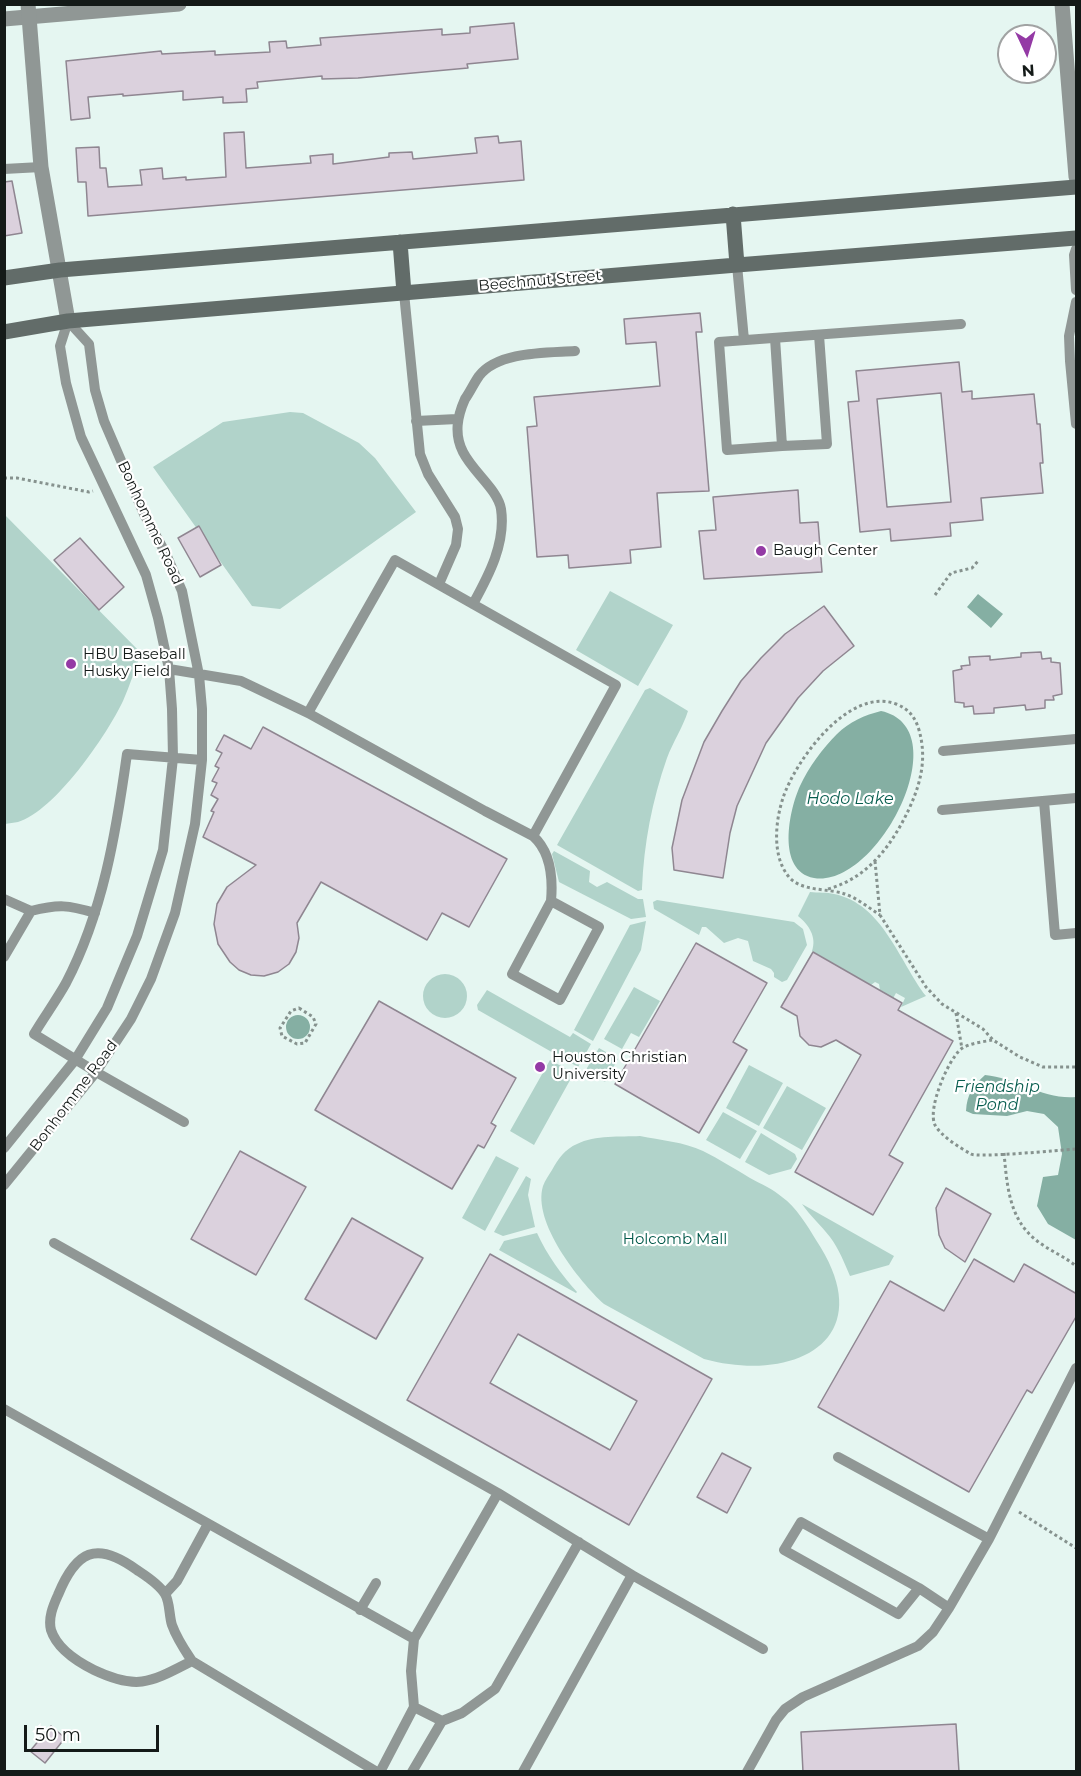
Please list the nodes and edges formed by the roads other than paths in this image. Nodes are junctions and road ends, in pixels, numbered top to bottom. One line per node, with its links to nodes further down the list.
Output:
1 (179, 4): 3 (street)
2 (1062, 4): 7 (street)
3 (29, 11): 4 (street); 5 (street, Bonhomme Road)
4 (4, 19)
5 (41, 167): 6 (lane); 14 (street, Bonhomme Road)
6 (4, 169)
7 (1077, 177)
8 (1077, 187): 9 (main road)
9 (733, 214): 11 (main road); 13 (main road)
10 (1077, 238): 13 (main road, Beechnut Street)
11 (400, 242): 14 (main road); 17 (main road)
12 (1077, 249): 16 (lane)
13 (737, 265): 17 (main road, Beechnut Street); 24 (lane)
14 (60, 270): 15 (main road); 19 (street, Bonhomme Road)
15 (4, 278)
16 (1077, 290)
17 (404, 293): 19 (main road, Beechnut Street); 28 (lane)
18 (1077, 302): 26 (lane)
19 (68, 321): 21 (main road, Beechnut Street); 33 (lane, Bonhomme Road); 34 (lane, Bonhomme Road)
20 (961, 324): 22 (lane)
21 (4, 332)
22 (819, 335): 23 (lane); 30 (lane)
23 (775, 338): 24 (lane); 30 (lane)
24 (744, 340): 30 (lane)
25 (575, 351): 27 (lane)
26 (1075, 389): 29 (lane)
27 (457, 419): 28 (lane); 32 (lane)
28 (416, 421): 31 (lane)
29 (1077, 424)
30 (782, 446)
31 (438, 584): 32 (lane); 35 (lane)
32 (474, 604): 43 (lane)
33 (169, 669): 34 (lane); 38 (lane, Bonhomme Road)
34 (199, 675): 35 (lane); 39 (lane, Bonhomme Road)
35 (308, 713): 43 (lane)
36 (1077, 739): 37 (lane)
37 (943, 752)
38 (173, 758): 39 (lane); 47 (lane); 50 (lane, Bonhomme Road)
39 (202, 760): 51 (lane, Bonhomme Road)
40 (1077, 798): 41 (lane)
41 (1044, 801): 42 (lane); 48 (lane)
42 (942, 810)
43 (533, 836): 45 (lane)
44 (4, 899): 46 (lane)
45 (551, 901): 45 (lane)
46 (31, 910): 47 (lane); 49 (lane)
47 (95, 913): 50 (lane)
48 (1077, 933)
49 (4, 957)
50 (75, 1060): 51 (lane); 53 (lane, Bonhomme Road)
51 (96, 1072): 52 (lane); 54 (lane, Bonhomme Road)
52 (184, 1122)
53 (4, 1148)
54 (4, 1185)
55 (54, 1243): 59 (lane)
56 (1077, 1368): 61 (lane)
57 (4, 1409): 60 (lane)
58 (838, 1457): 61 (lane)
59 (498, 1493): 62 (lane); 69 (lane)
60 (208, 1524): 66 (lane); 68 (lane)
61 (989, 1539): 67 (lane)
62 (579, 1542): 63 (lane); 73 (lane)
63 (632, 1575): 70 (lane); 76 (lane)
64 (375, 1583): 68 (lane)
65 (919, 1588): 65 (lane); 67 (lane)
66 (165, 1594): 71 (lane); 71 (lane)
67 (949, 1608): 77 (lane)
68 (360, 1610): 69 (lane)
69 (414, 1639): 72 (lane)
70 (763, 1649)
71 (192, 1661): 74 (lane)
72 (414, 1707): 73 (lane); 74 (lane)
73 (442, 1721): 75 (lane)
74 (378, 1772)
75 (412, 1772)
76 (524, 1772)
77 (747, 1772)

